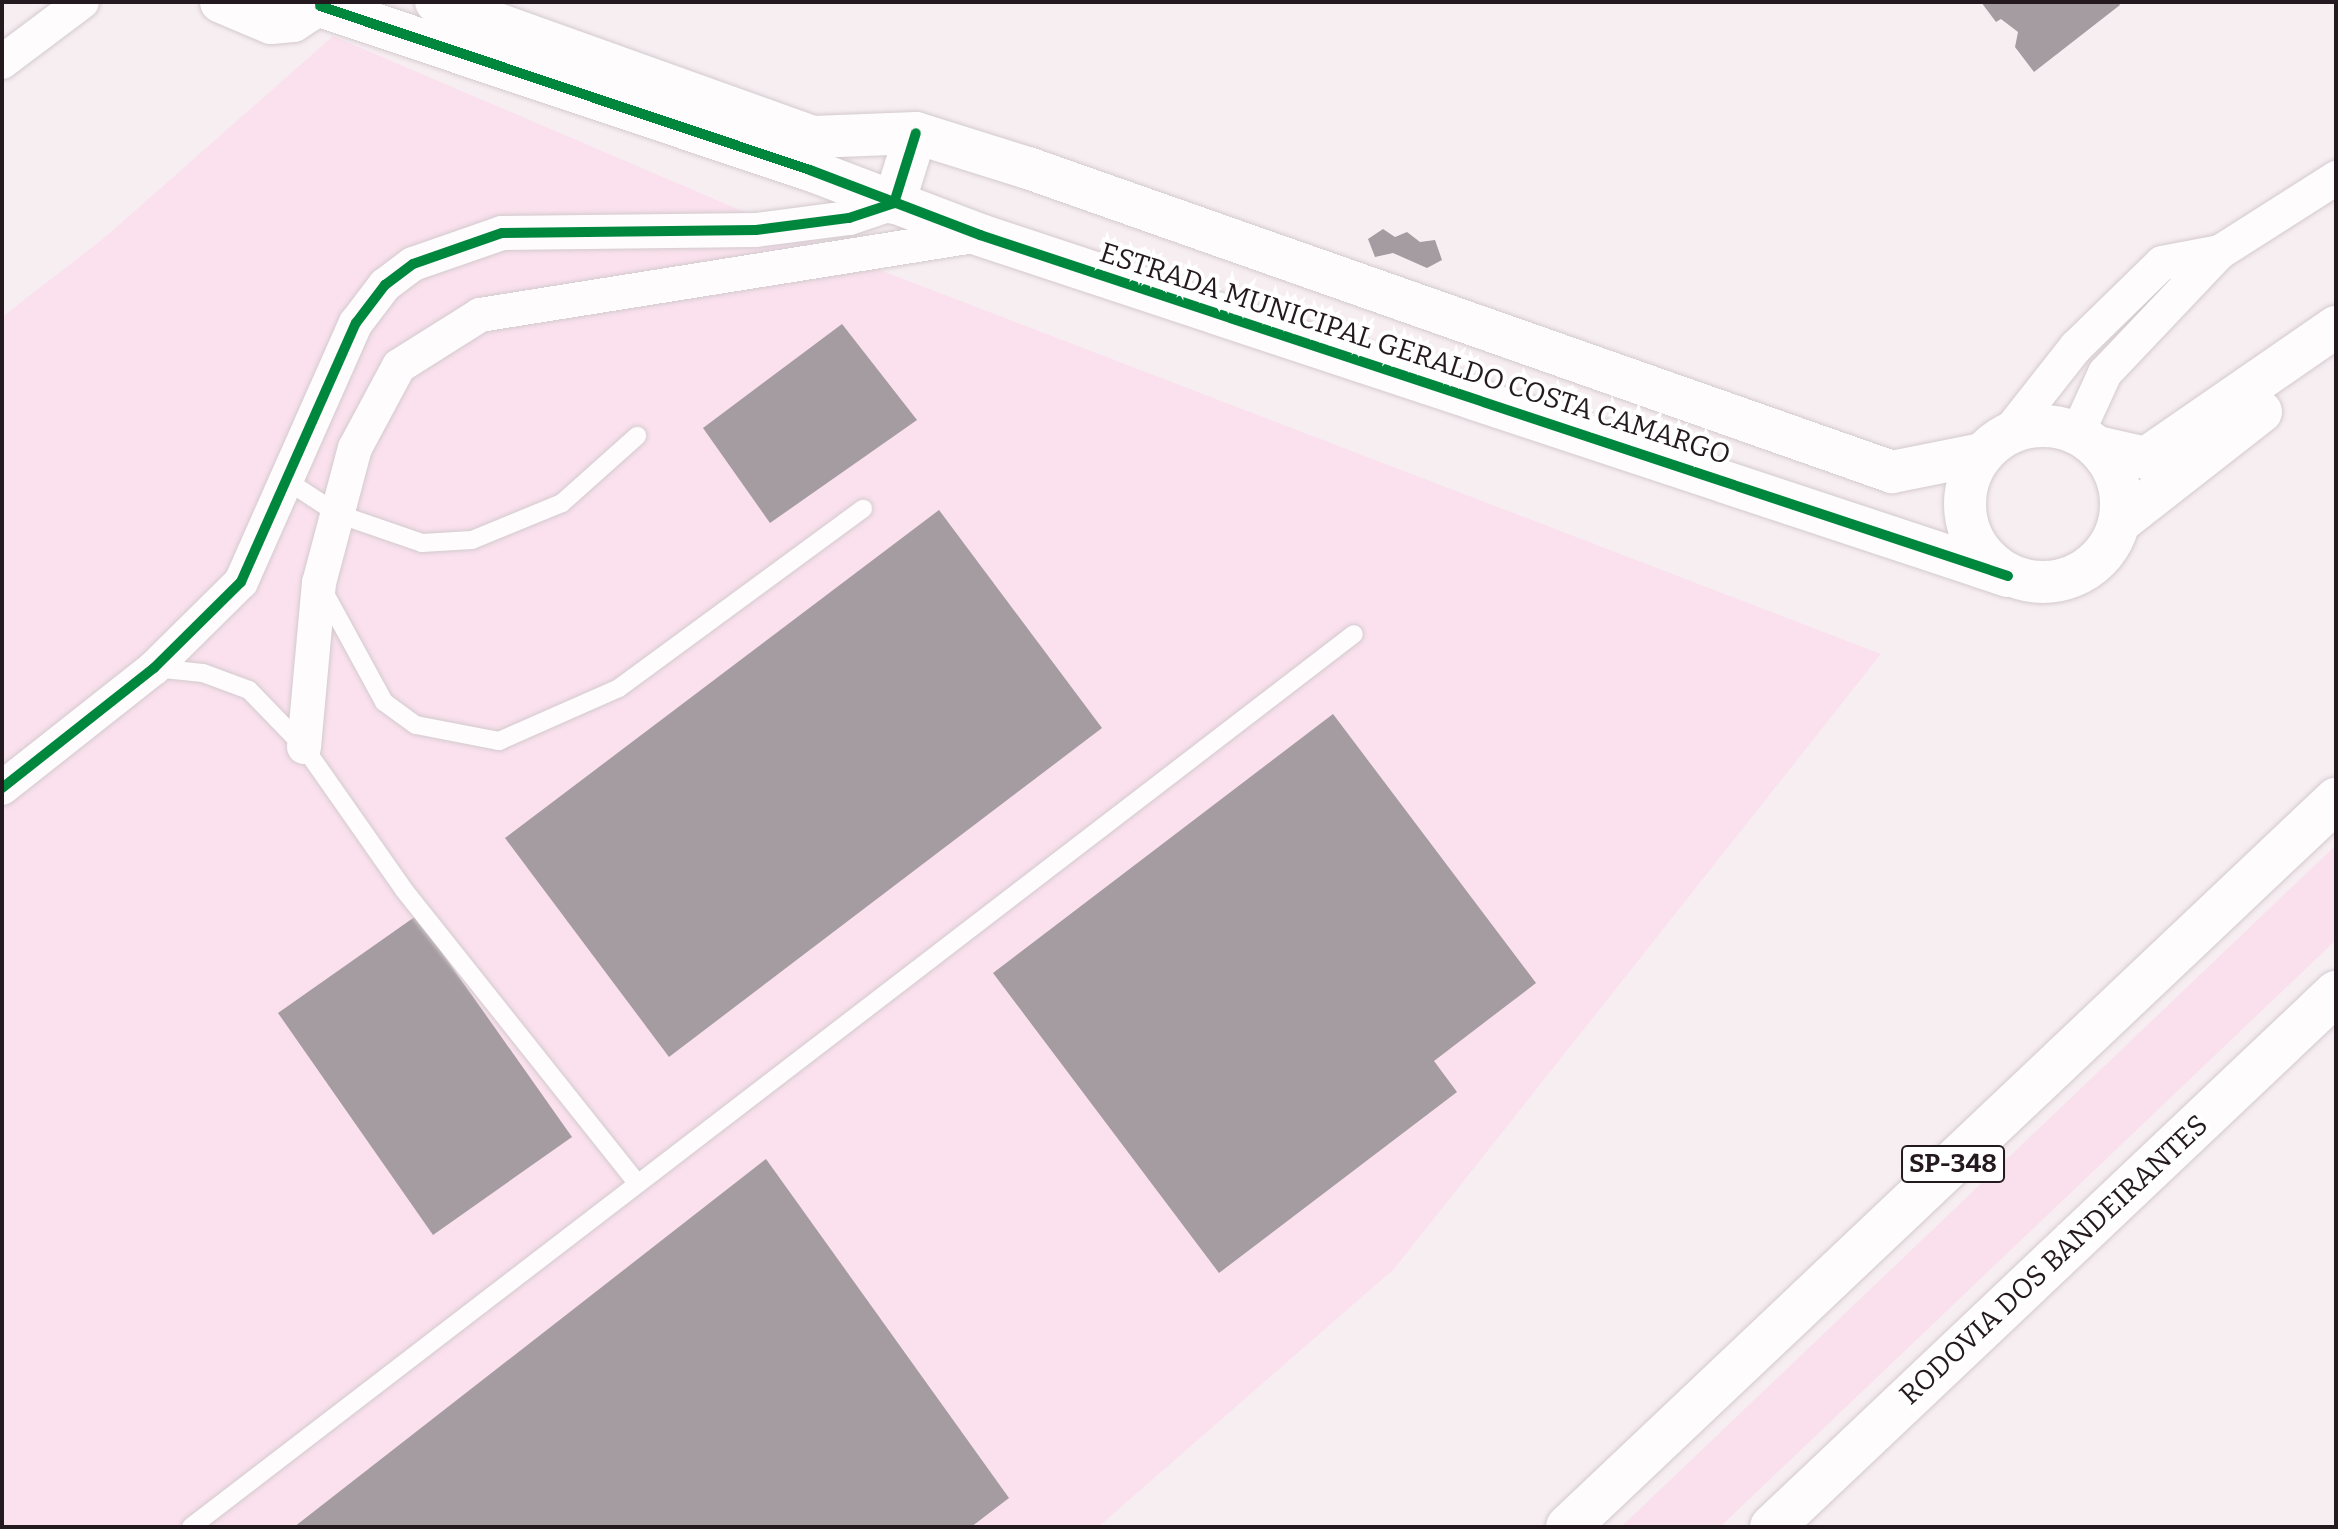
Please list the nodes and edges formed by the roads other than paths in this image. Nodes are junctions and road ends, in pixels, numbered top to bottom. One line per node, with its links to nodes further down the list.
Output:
1 (82, 2): 5 (street)
2 (221, 2): 4 (street)
3 (436, 2): 6 (street, ESTRADA MUNICIPAL GERALDO COSTA CAMARGO)
4 (321, 4): 8 (street, ESTRADA MUNICIPAL GERALDO COSTA CAMARGO)
5 (2, 62)
6 (916, 133): 8 (street); 15 (street, ESTRADA MUNICIPAL GERALDO COSTA CAMARGO)
7 (2336, 178): 10 (street)
8 (894, 203): 9 (street, ESTRADA MUNICIPAL GERALDO COSTA CAMARGO); 16 (street)
9 (980, 235): 18 (street); 20 (street, ESTRADA MUNICIPAL GERALDO COSTA CAMARGO)
10 (2220, 252): 14 (street); 15 (street)
11 (2336, 327): 14 (street)
12 (2336, 354): 19 (street)
13 (637, 436): 18 (lane)
14 (2088, 440): 15 (street); 19 (street)
15 (1986, 457): 20 (street)
16 (286, 480): 18 (lane); 23 (street)
17 (863, 509): 21 (lane)
18 (338, 514): 21 (street)
19 (2120, 522): 20 (street)
20 (2008, 576)
21 (319, 583): 24 (street)
22 (1354, 634): 28 (lane)
23 (154, 668): 24 (lane); 25 (street)
24 (304, 747): 28 (lane)
25 (2, 788)
26 (2336, 800): 30 (highway, SP-348)
27 (2336, 993): 31 (highway, RODOVIA DOS BANDEIRANTES)
28 (637, 1183): 29 (lane)
29 (191, 1527)
30 (1568, 1527)
31 (1772, 1527)

